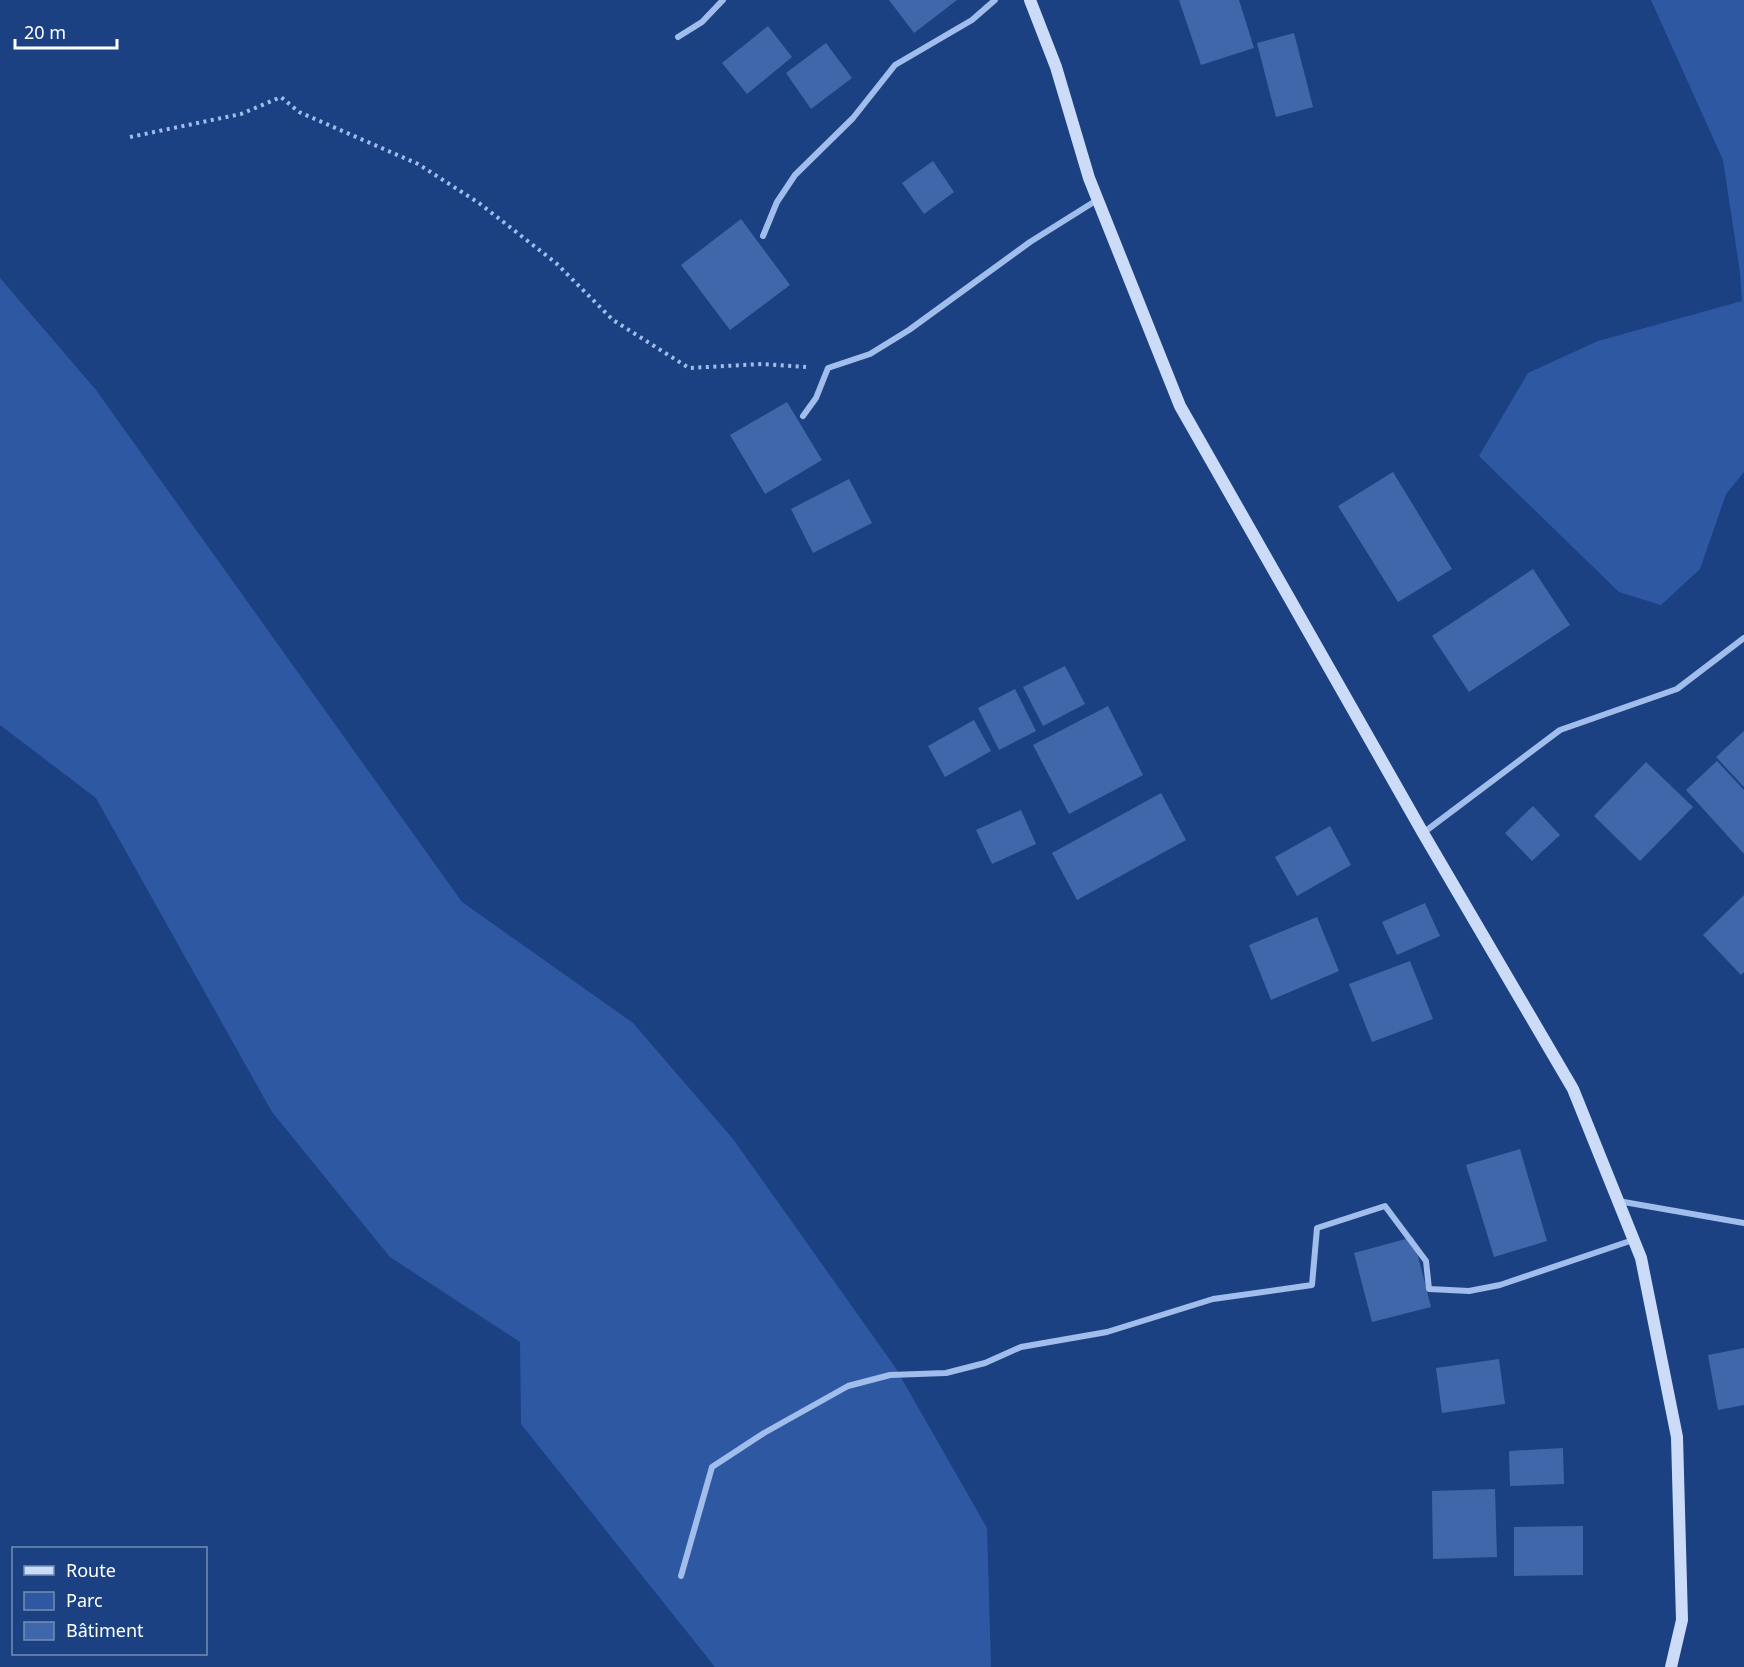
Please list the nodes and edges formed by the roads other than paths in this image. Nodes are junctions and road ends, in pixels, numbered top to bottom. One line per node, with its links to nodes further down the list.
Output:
1 (723, 0): 4 (street)
2 (995, 0): 6 (street)
3 (1030, 0): 5 (street)
4 (678, 37)
5 (1098, 200): 7 (street); 9 (street)
6 (762, 236)
7 (803, 416)
8 (1744, 638): 9 (street)
9 (1423, 833): 10 (street)
10 (1618, 1201): 11 (street); 12 (street)
11 (1744, 1223)
12 (1634, 1239): 13 (street); 14 (street)
13 (681, 1576)
14 (1671, 1667)

